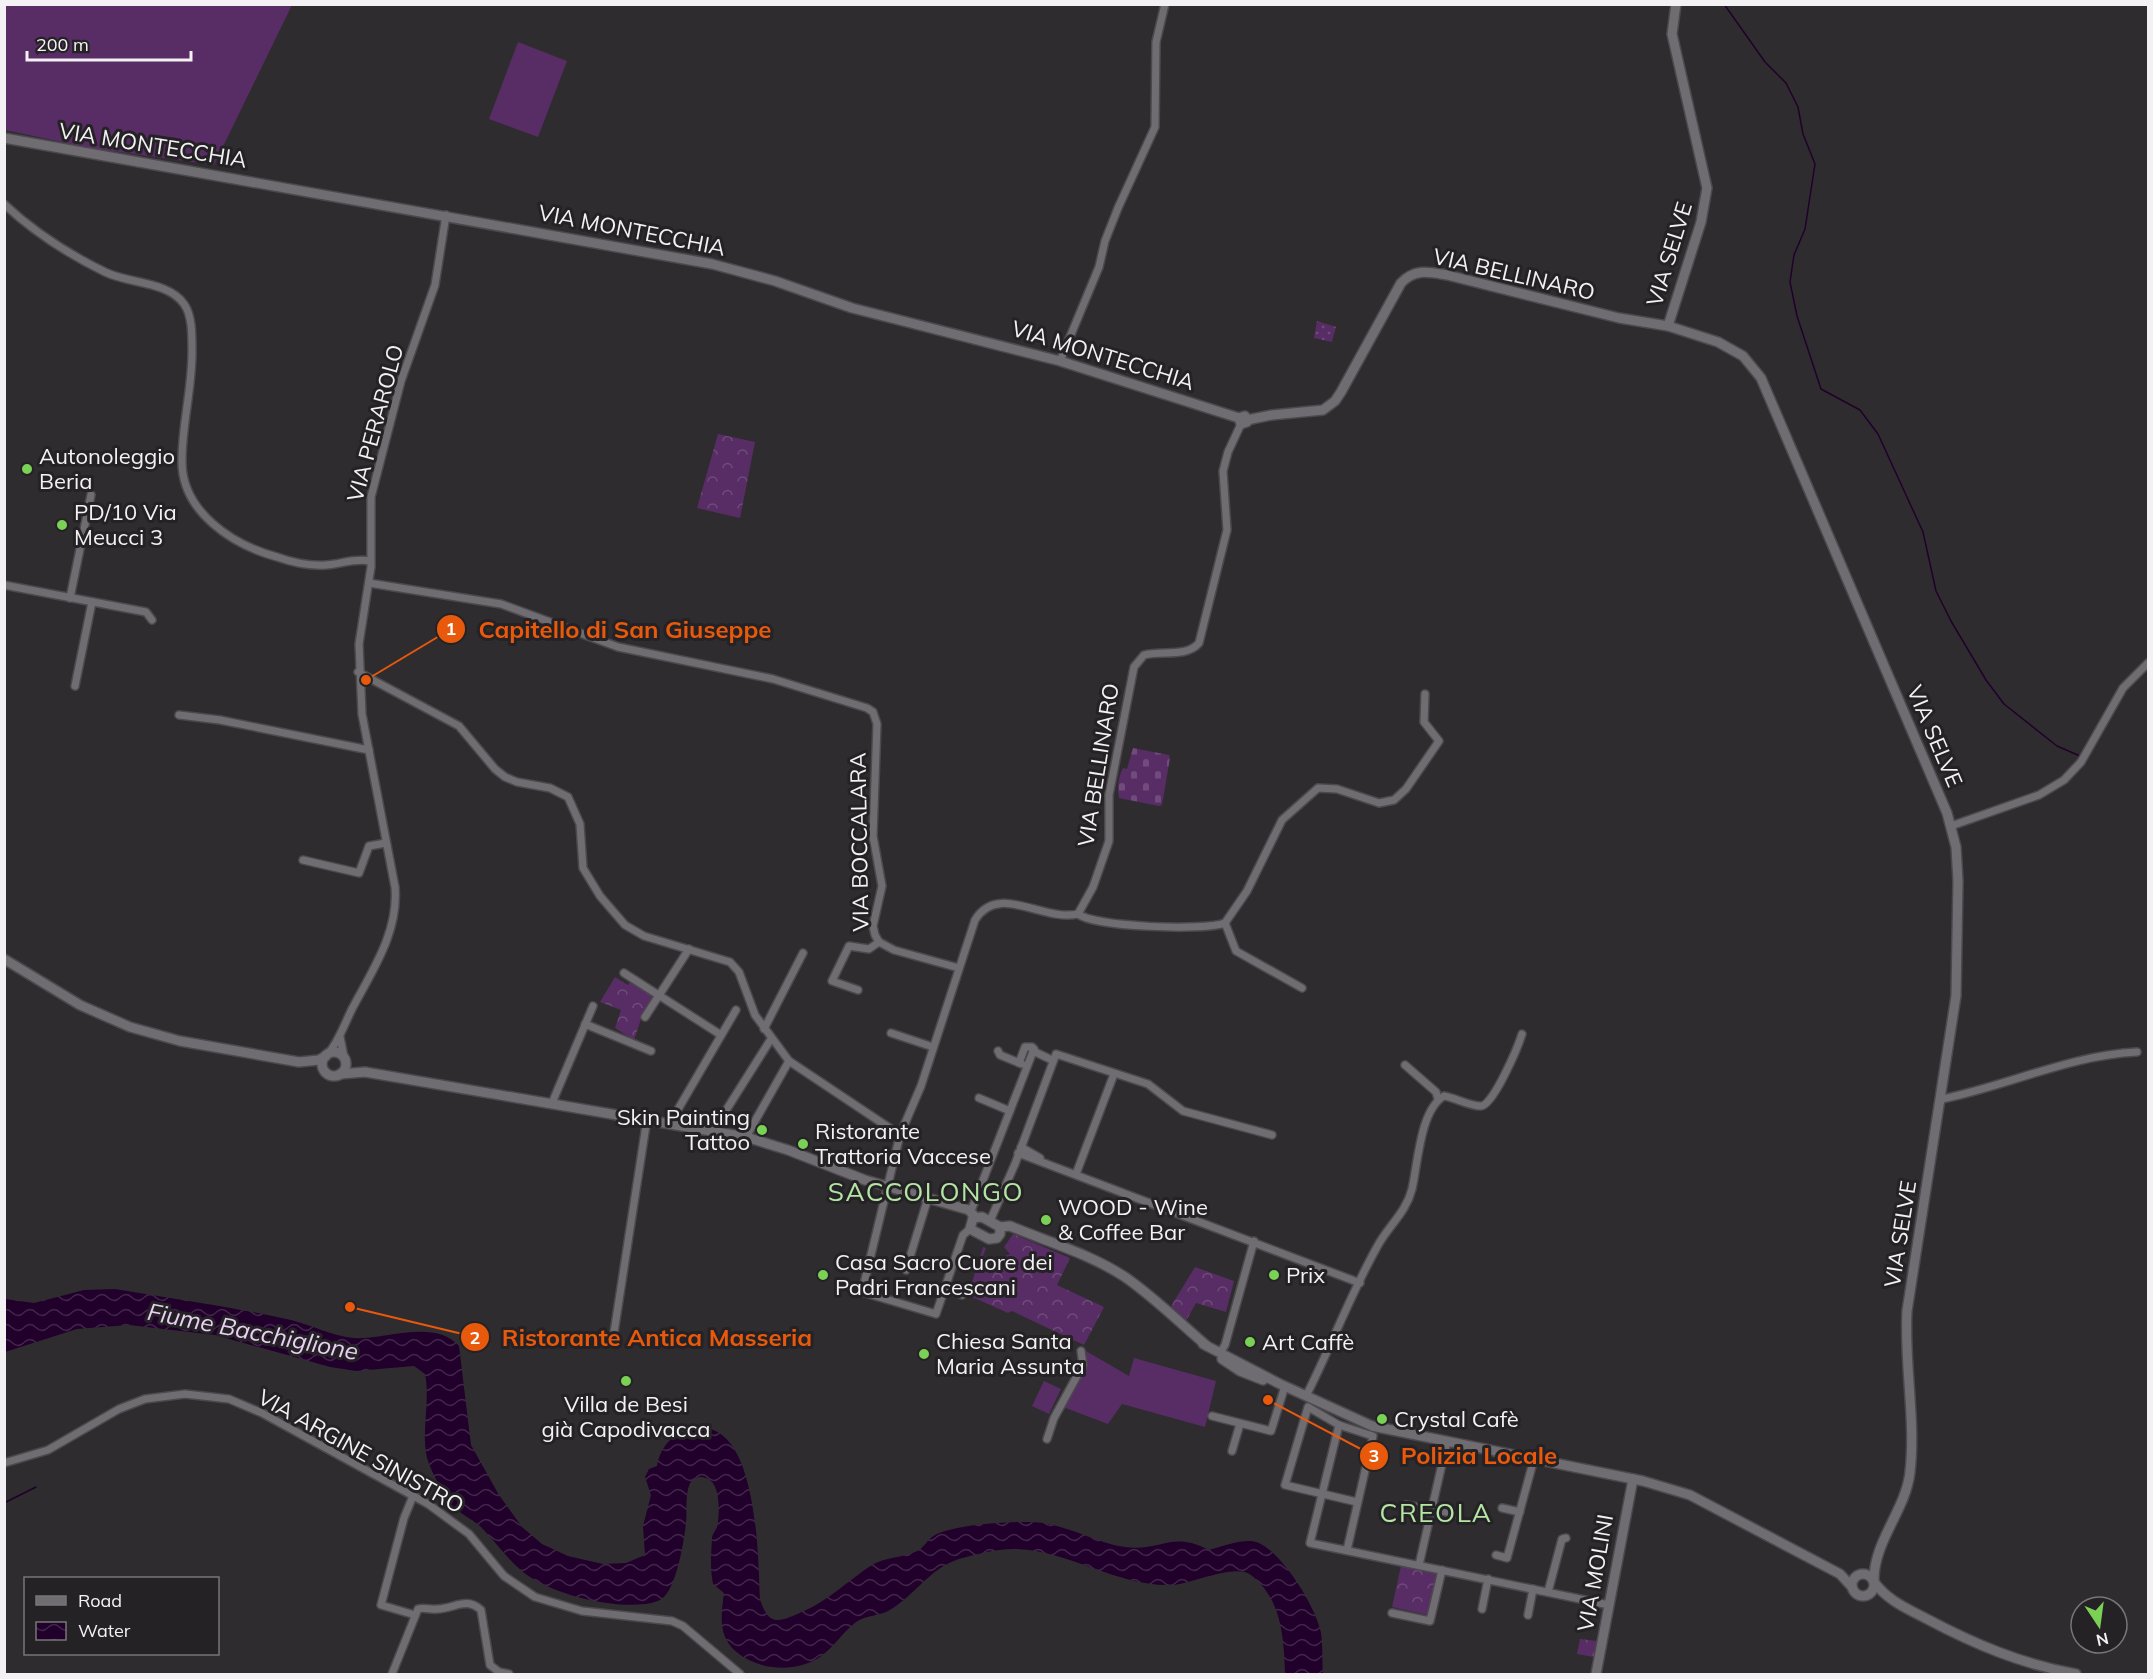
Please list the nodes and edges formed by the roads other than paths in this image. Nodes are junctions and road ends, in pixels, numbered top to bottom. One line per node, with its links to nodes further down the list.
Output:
1 (1165, 4): 7 (street)
2 (1676, 4): 6 (street, VIA SELVE)
3 (4, 138): 5 (street, VIA MONTECCHIA)
4 (4, 204): 10 (street)
5 (446, 215): 7 (street, VIA MONTECCHIA); 10 (street, VIA PERAROLO)
6 (1668, 326): 8 (street, VIA BELLINARO); 22 (street, VIA SELVE)
7 (1060, 361): 8 (street, VIA MONTECCHIA)
8 (1243, 421): 25 (street, VIA BELLINARO)
9 (91, 495): 13 (street)
10 (370, 561): 11 (street, VIA PERAROLO)
11 (369, 583): 17 (street, VIA PERAROLO); 27 (street, VIA BOCCALARA)
12 (4, 585): 13 (street)
13 (70, 598): 14 (street)
14 (92, 602): 15 (street); 18 (street)
15 (152, 620)
16 (2147, 668): 22 (street)
17 (358, 672): 21 (street, VIA PERAROLO); 28 (street)
18 (75, 686)
19 (1425, 694): 26 (street)
20 (179, 715): 21 (street)
21 (369, 750): 23 (street, VIA PERAROLO)
22 (1951, 826): 65 (street, VIA SELVE)
23 (386, 843): 24 (street); 44 (street, VIA PERAROLO)
24 (303, 860)
25 (1078, 914): 26 (street); 31 (street)
26 (1225, 922): 33 (street)
27 (879, 942): 31 (street, VIA BOCCALARA); 34 (street)
28 (689, 949): 35 (street); 40 (street)
29 (803, 953): 40 (street)
30 (4, 959): 55 (street)
31 (959, 968): 46 (street)
32 (624, 973): 35 (street)
33 (1302, 988)
34 (858, 990)
35 (659, 996): 38 (street); 43 (street)
36 (593, 1006): 39 (street)
37 (736, 1010): 43 (street)
38 (645, 1017)
39 (585, 1024): 47 (street); 66 (street)
40 (764, 1029): 45 (street)
41 (891, 1033): 46 (street)
42 (1522, 1034): 64 (street)
43 (721, 1035): 69 (street)
44 (340, 1037): 51 (street, VIA PERAROLO); 52 (street)
45 (771, 1039): 54 (street); 70 (street)
46 (933, 1047): 71 (street)
47 (651, 1051)
48 (998, 1051): 56 (street)
49 (1033, 1051): 53 (street); 56 (street); 58 (street)
50 (2137, 1052): 65 (street)
51 (327, 1055): 52 (street); 55 (street); 60 (street)
52 (344, 1058): 59 (street); 61 (street)
53 (1052, 1060): 62 (street); 74 (street)
54 (789, 1061): 71 (street); 73 (street)
55 (299, 1062): 60 (street)
56 (1019, 1062): 58 (street)
57 (1405, 1065): 64 (street)
58 (1027, 1066): 67 (street)
59 (364, 1072): 61 (street); 66 (street)
60 (327, 1074): 61 (street)
61 (340, 1074)
62 (1114, 1074): 72 (street); 78 (street)
63 (979, 1098): 67 (street)
64 (1438, 1099): 87 (street)
65 (1942, 1099): 118 (street, VIA SELVE)
66 (552, 1103): 68 (street)
67 (1010, 1111): 81 (street)
68 (647, 1119): 69 (street); 90 (street)
69 (670, 1123): 70 (street)
70 (713, 1131): 73 (street)
71 (900, 1135): 79 (street)
72 (1272, 1135)
73 (746, 1137): 79 (street)
74 (1019, 1150): 75 (street); 76 (street); 77 (street)
75 (1027, 1157): 76 (street); 77 (street)
76 (1045, 1162): 78 (street)
77 (1015, 1164): 82 (street)
78 (1076, 1174): 85 (street)
79 (888, 1187): 80 (street); 88 (street)
80 (928, 1198): 81 (street); 86 (street)
81 (973, 1214): 82 (street); 84 (street)
82 (991, 1219): 83 (street)
83 (1000, 1227): 84 (street); 91 (street)
84 (970, 1229): 88 (street)
85 (1254, 1241): 87 (street); 93 (street)
86 (906, 1270)
87 (1360, 1283): 95 (street)
88 (945, 1288): 89 (street)
89 (962, 1295)
90 (613, 1339)
91 (1203, 1344): 93 (street); 94 (street)
92 (1082, 1351): 101 (street)
93 (1220, 1353): 94 (street)
94 (1282, 1385): 95 (street); 98 (street)
95 (1306, 1396): 96 (street)
96 (1324, 1410): 99 (street); 100 (street); 107 (street)
97 (1212, 1416): 98 (street)
98 (1240, 1424): 103 (street)
99 (1340, 1425): 100 (street); 107 (street)
100 (1357, 1426): 102 (street); 109 (street)
101 (1047, 1439)
102 (1447, 1442): 104 (street); 112 (street)
103 (1233, 1451)
104 (1534, 1459): 106 (street); 113 (street)
105 (4, 1463): 108 (street, VIA ARGINE SINISTRO)
106 (1633, 1479): 121 (street); 130 (street, VIA MOLINI)
107 (1321, 1494): 109 (street); 116 (street)
108 (413, 1496): 133 (street); 137 (street, VIA ARGINE SINISTRO)
109 (1357, 1502): 116 (street)
110 (1407, 1505): 112 (street)
111 (1502, 1508): 113 (street)
112 (1432, 1510): 114 (street); 119 (street)
113 (1520, 1512): 117 (street)
114 (1458, 1514)
115 (1566, 1538): 127 (street)
116 (1347, 1550): 119 (street)
117 (1496, 1555)
118 (1875, 1564): 122 (street, VIA SELVE); 124 (street, VIA SELVE)
119 (1419, 1565): 120 (street)
120 (1442, 1570): 123 (street); 132 (street)
121 (1840, 1574): 122 (street); 125 (street)
122 (1860, 1574): 124 (street); 125 (street)
123 (1488, 1579): 126 (street); 131 (street)
124 (1874, 1582): 128 (street); 129 (street)
125 (1852, 1587): 128 (street)
126 (1533, 1589): 127 (street); 134 (street)
127 (1548, 1592): 130 (street)
128 (1866, 1596): 129 (street)
129 (1890, 1600): 139 (street)
130 (1609, 1605): 138 (street, VIA MOLINI)
131 (1482, 1609)
132 (1392, 1613)
133 (416, 1615): 135 (street); 136 (street)
134 (1528, 1615)
135 (392, 1674)
136 (509, 1674)
137 (740, 1674)
138 (1596, 1674)
139 (2076, 1674)

